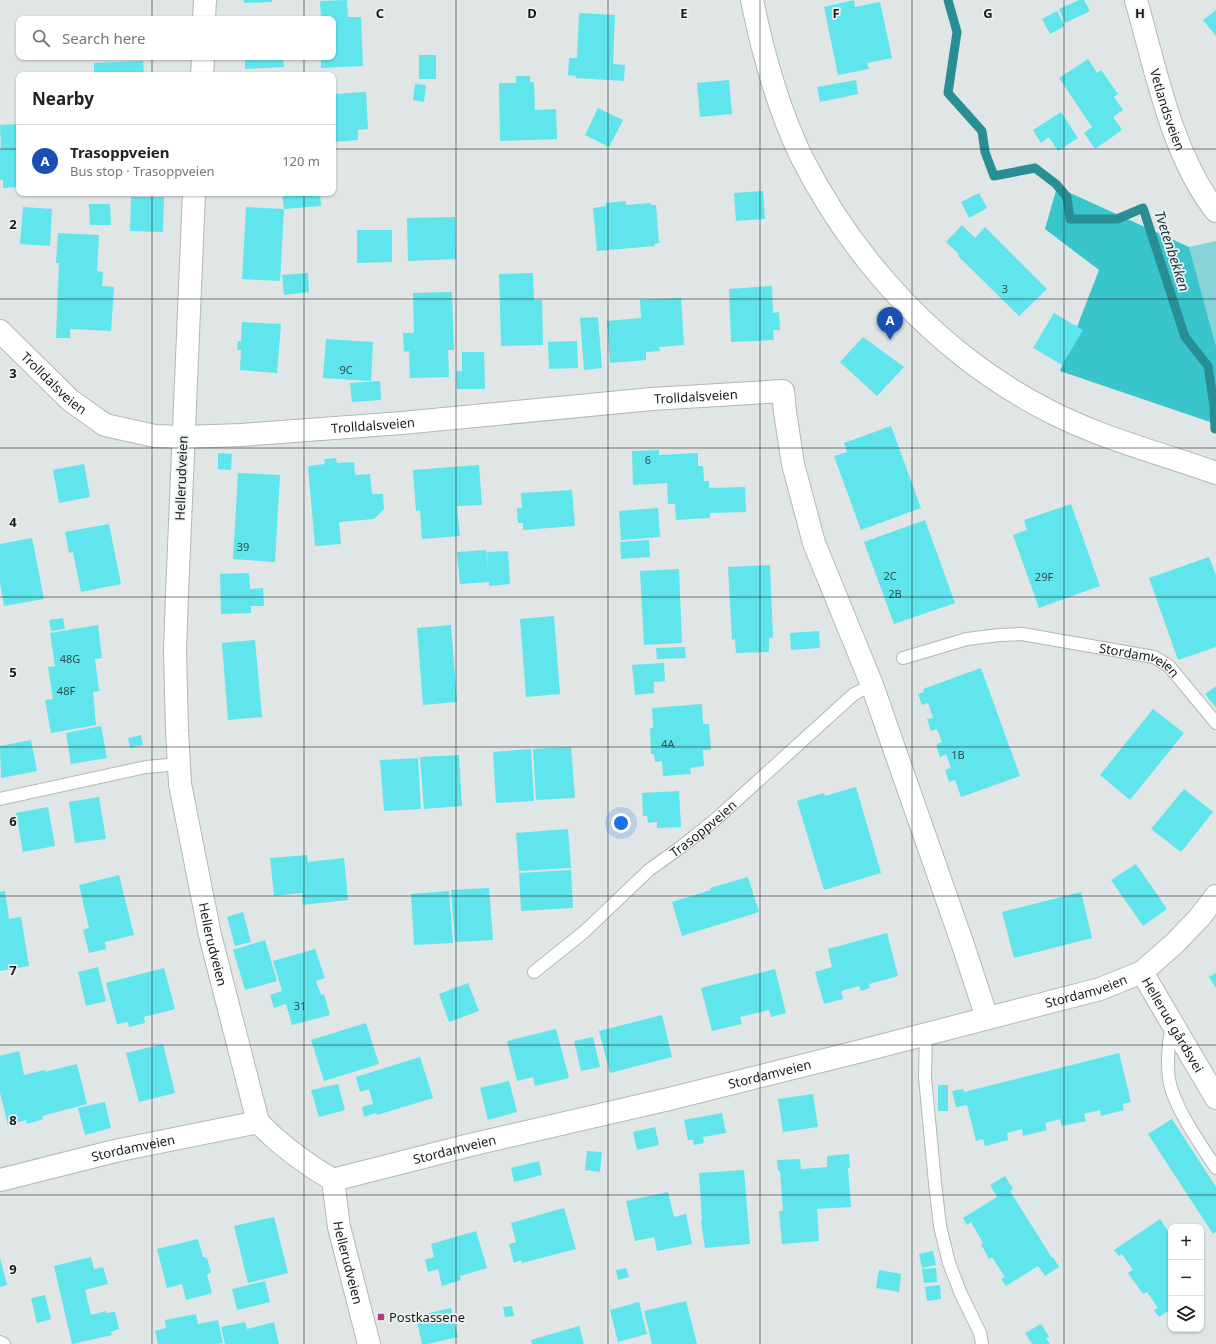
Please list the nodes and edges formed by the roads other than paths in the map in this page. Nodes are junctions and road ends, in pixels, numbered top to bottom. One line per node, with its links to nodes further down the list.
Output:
1 (205, 0): 4 (street)
2 (752, 0): 11 (street)
3 (1136, 0): 8 (street, Vetlandsveien)
4 (204, 16)
5 (203, 60): 6 (street)
6 (202, 72)
7 (194, 196): 10 (street, Hellerudveien)
8 (1216, 211)
9 (0, 331): 10 (street, Trolldalsveien)
10 (183, 437): 13 (street, Trolldalsveien); 15 (street, Hellerudveien)
11 (1216, 472)
12 (903, 658): 14 (lane, Stordamveien)
13 (872, 685): 18 (lane, Trasoppveien); 20 (street)
14 (1216, 723)
15 (179, 764): 16 (lane); 24 (street, Hellerudveien)
16 (0, 799)
17 (1216, 896): 19 (street, Stordamveien)
18 (534, 972)
19 (1142, 972): 20 (street, Stordamveien); 21 (street, Hellerud gårdsvei)
20 (987, 1018): 22 (street, Stordamveien)
21 (1173, 1024): 23 (street, Hellerud gårdsvei); 25 (lane)
22 (926, 1034): 27 (street, Stordamveien); 31 (lane)
23 (1216, 1098)
24 (258, 1122): 26 (street, Stordamveien); 27 (street)
25 (1216, 1168)
26 (0, 1180)
27 (334, 1180): 30 (street, Hellerudveien)
28 (0, 1342): 29 (lane)
29 (4, 1344)
30 (370, 1344)
31 (982, 1344)

